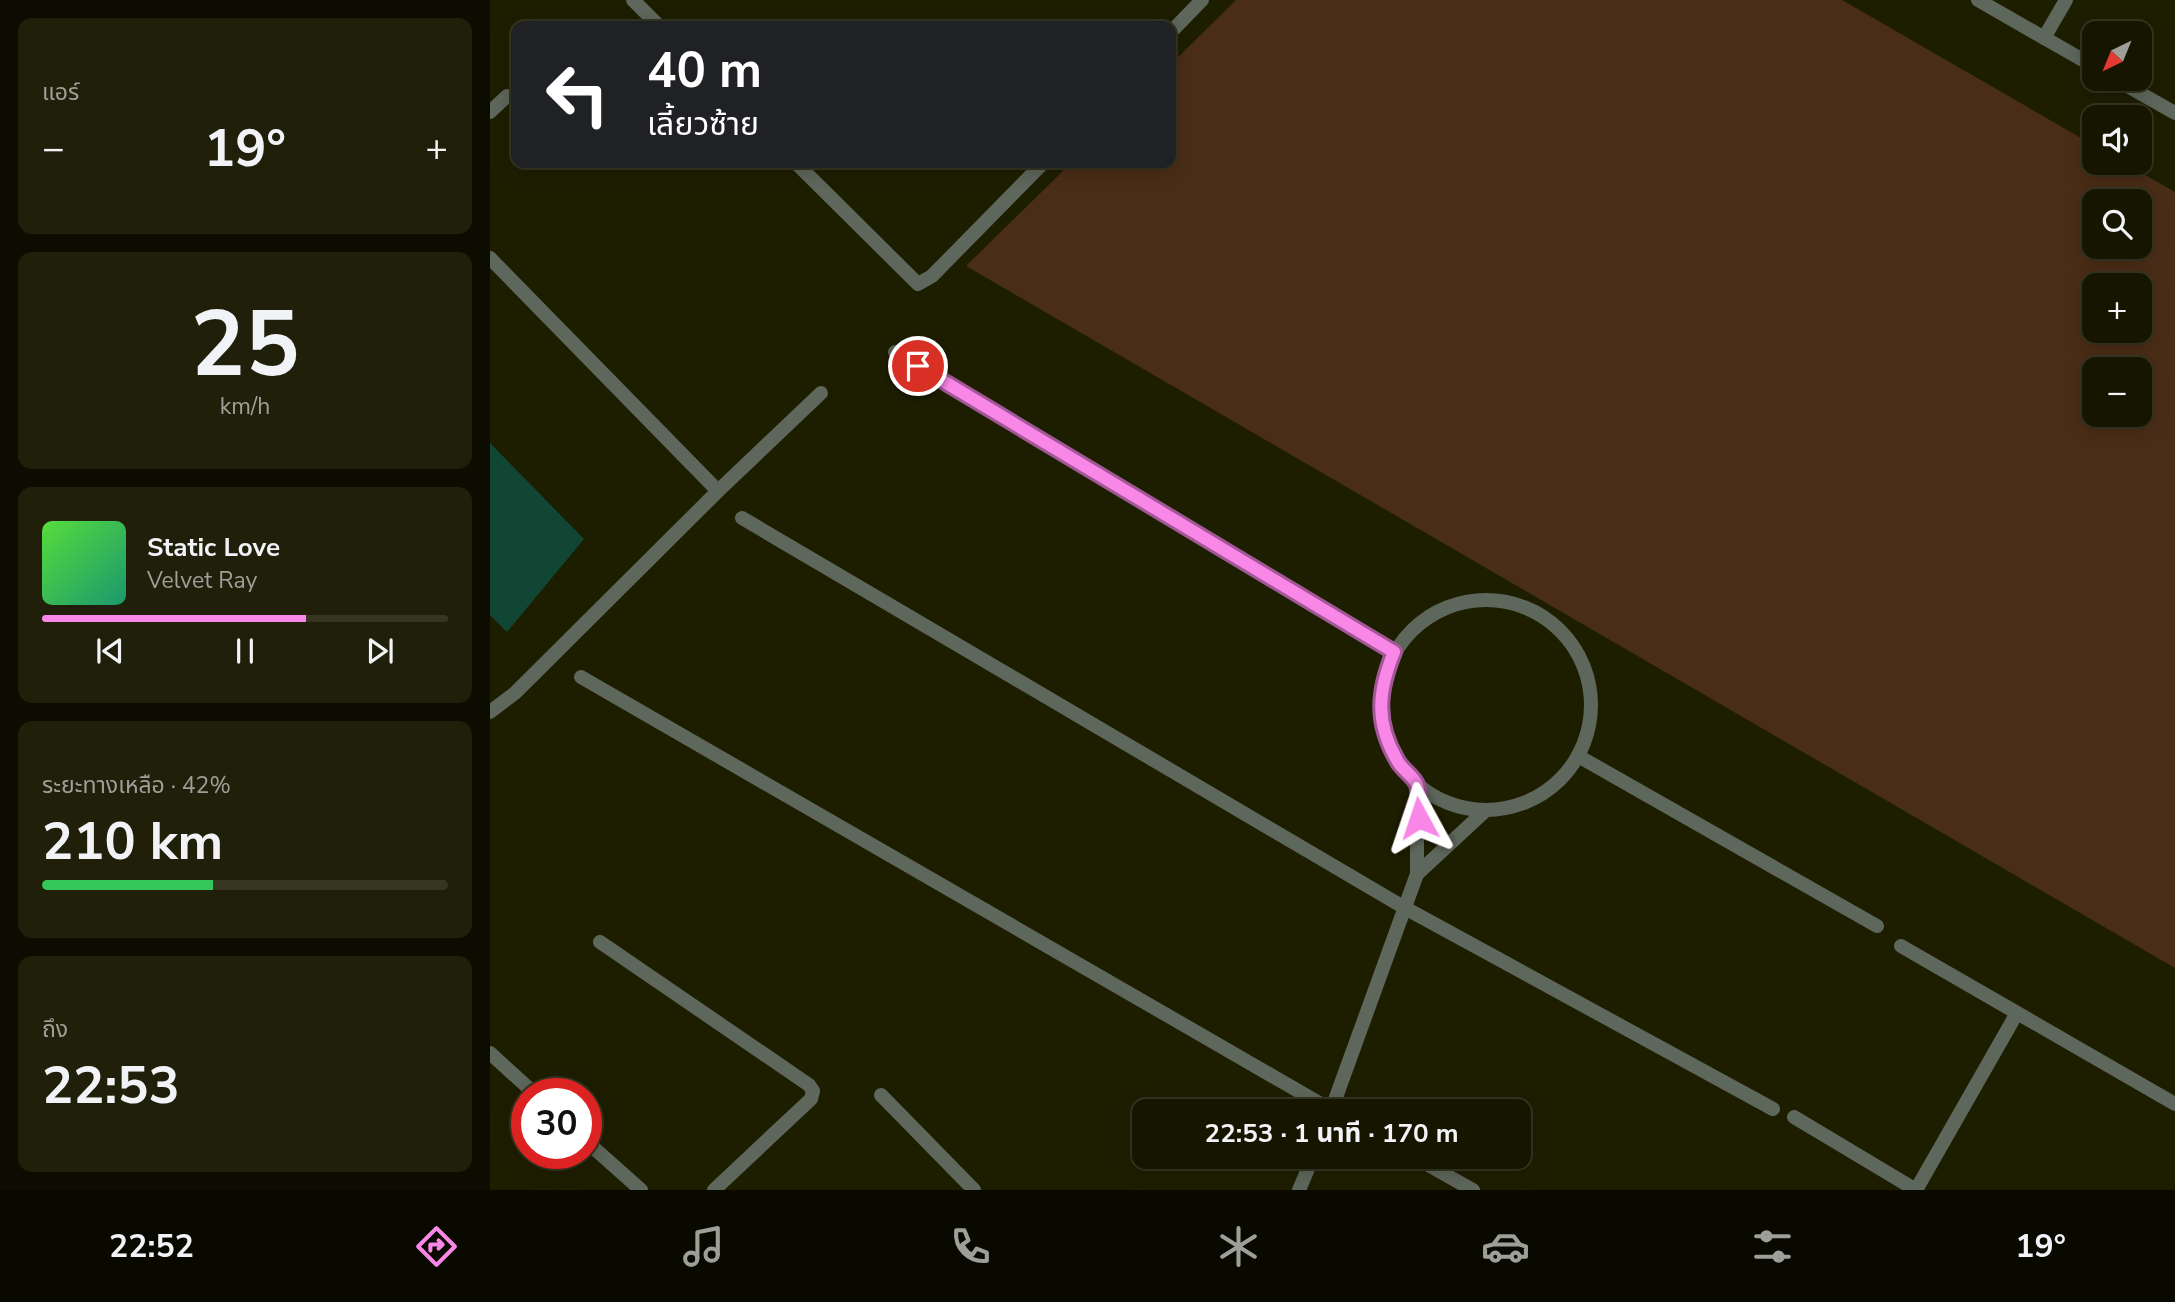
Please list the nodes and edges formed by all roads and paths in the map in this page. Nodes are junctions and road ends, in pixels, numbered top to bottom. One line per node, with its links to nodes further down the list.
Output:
1 (633, 0): 5 (street)
2 (1202, 0): 6 (street)
3 (1978, 0): 7 (street)
4 (2066, 0): 7 (street)
5 (654, 21)
6 (1176, 27)
7 (2044, 38): 8 (street)
8 (2082, 60)
9 (2136, 91): 12 (street)
10 (507, 96): 11 (street)
11 (490, 112)
12 (2175, 113)
13 (801, 168): 14 (street)
14 (1037, 168)
15 (490, 258): 18 (street)
16 (895, 352): 20 (street)
17 (821, 393): 18 (street)
18 (718, 491): 22 (street)
19 (742, 518): 27 (street)
20 (1394, 652): 23 (street); 24 (street)
21 (582, 677): 35 (street)
22 (490, 712)
23 (1578, 756): 25 (street); 28 (street)
24 (1417, 785): 25 (street); 26 (street)
25 (1485, 811): 26 (street)
26 (1417, 874): 27 (street)
27 (1405, 908): 36 (street); 38 (street)
28 (1877, 926)
29 (600, 942): 44 (street)
30 (1901, 946): 31 (street)
31 (2017, 1013): 37 (street); 48 (street)
32 (490, 1053): 33 (street)
33 (517, 1078)
34 (881, 1095): 45 (street)
35 (1311, 1099)
36 (1336, 1099)
37 (2175, 1104)
38 (1773, 1109)
39 (1794, 1117): 48 (street)
40 (602, 1155): 43 (street)
41 (1308, 1169): 46 (street)
42 (1436, 1169): 47 (street)
43 (641, 1190)
44 (713, 1190)
45 (974, 1190)
46 (1299, 1190)
47 (1474, 1190)
48 (1916, 1190)

